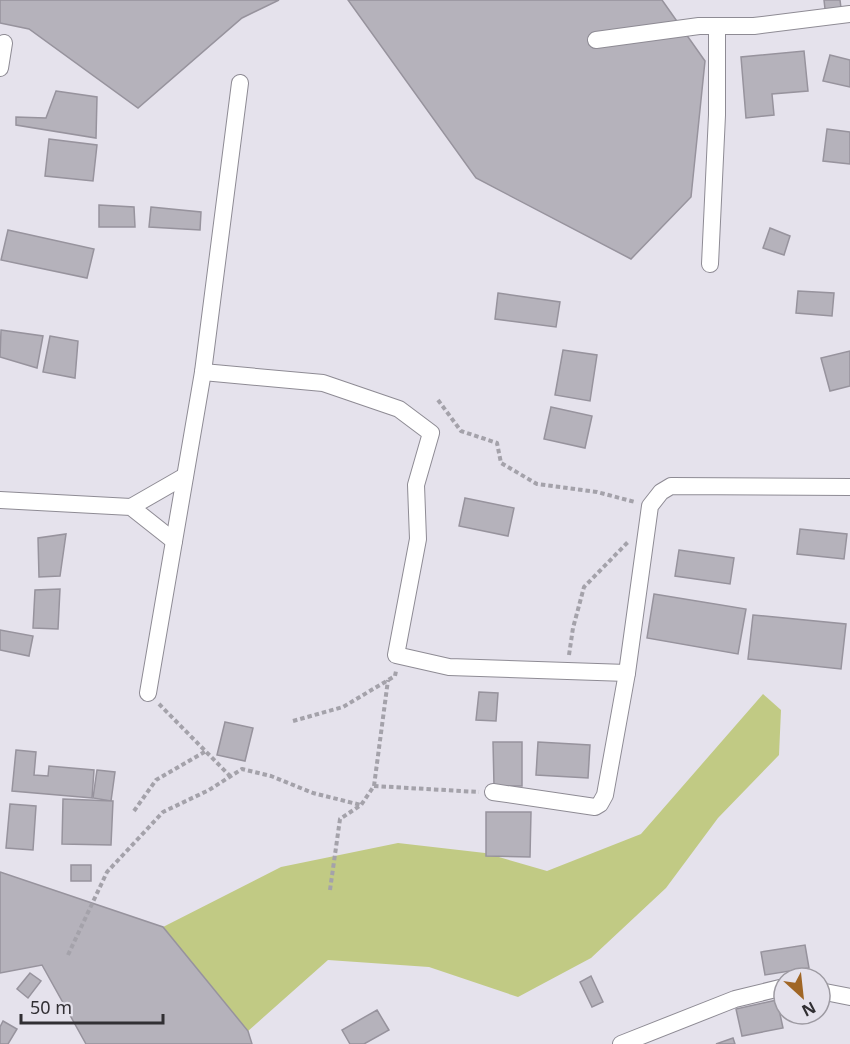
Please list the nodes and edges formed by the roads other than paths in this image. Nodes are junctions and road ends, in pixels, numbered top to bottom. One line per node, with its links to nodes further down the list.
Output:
1 (850, 14): 2 (street)
2 (717, 27): 3 (street); 7 (street)
3 (596, 40)
4 (4, 43): 5 (street)
5 (0, 68)
6 (240, 83): 8 (street)
7 (710, 264)
8 (203, 372): 9 (street); 14 (street)
9 (185, 476): 12 (street); 13 (street)
10 (850, 487): 14 (street)
11 (0, 500): 12 (street)
12 (131, 507): 13 (street)
13 (174, 541): 15 (street)
14 (627, 673): 16 (street)
15 (148, 693)
16 (493, 792)
17 (772, 990): 20 (street)
18 (832, 993): 19 (street)
19 (850, 997)
20 (621, 1044)

